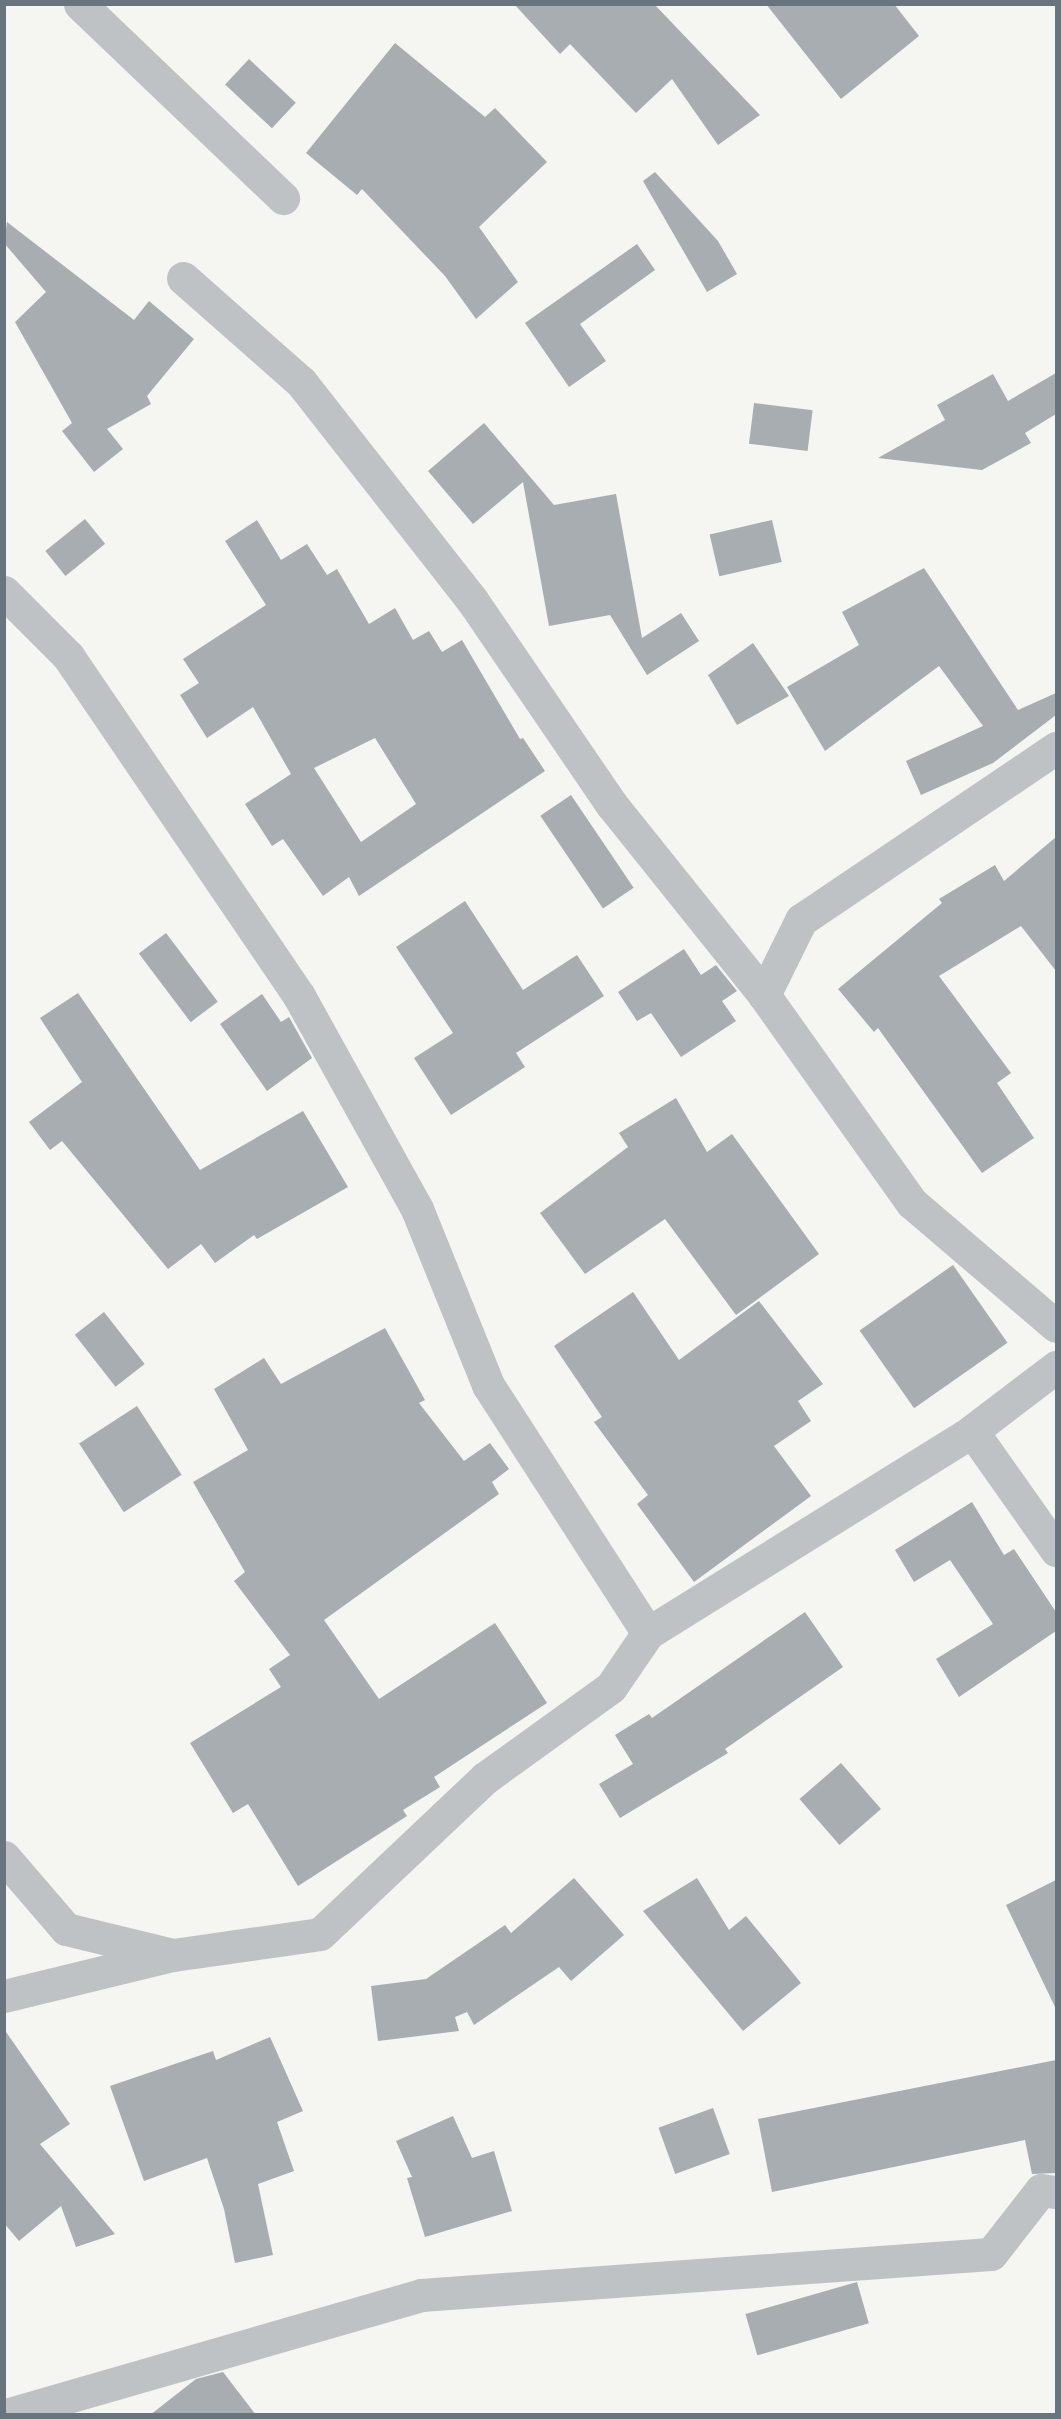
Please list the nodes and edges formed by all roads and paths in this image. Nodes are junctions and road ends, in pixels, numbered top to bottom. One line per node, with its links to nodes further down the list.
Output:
1 (81, 4): 2 (street)
2 (283, 198)
3 (183, 278): 6 (street)
4 (4, 592): 11 (street)
5 (1056, 748): 6 (street)
6 (764, 995): 7 (street)
7 (1056, 1326)
8 (1056, 1367): 9 (street)
9 (972, 1431): 10 (street); 11 (street)
10 (1056, 1550)
11 (648, 1633): 13 (street)
12 (4, 1857): 13 (street)
13 (173, 1955): 14 (street)
14 (4, 1996)
15 (1056, 2192): 16 (street)
16 (9, 2415)

